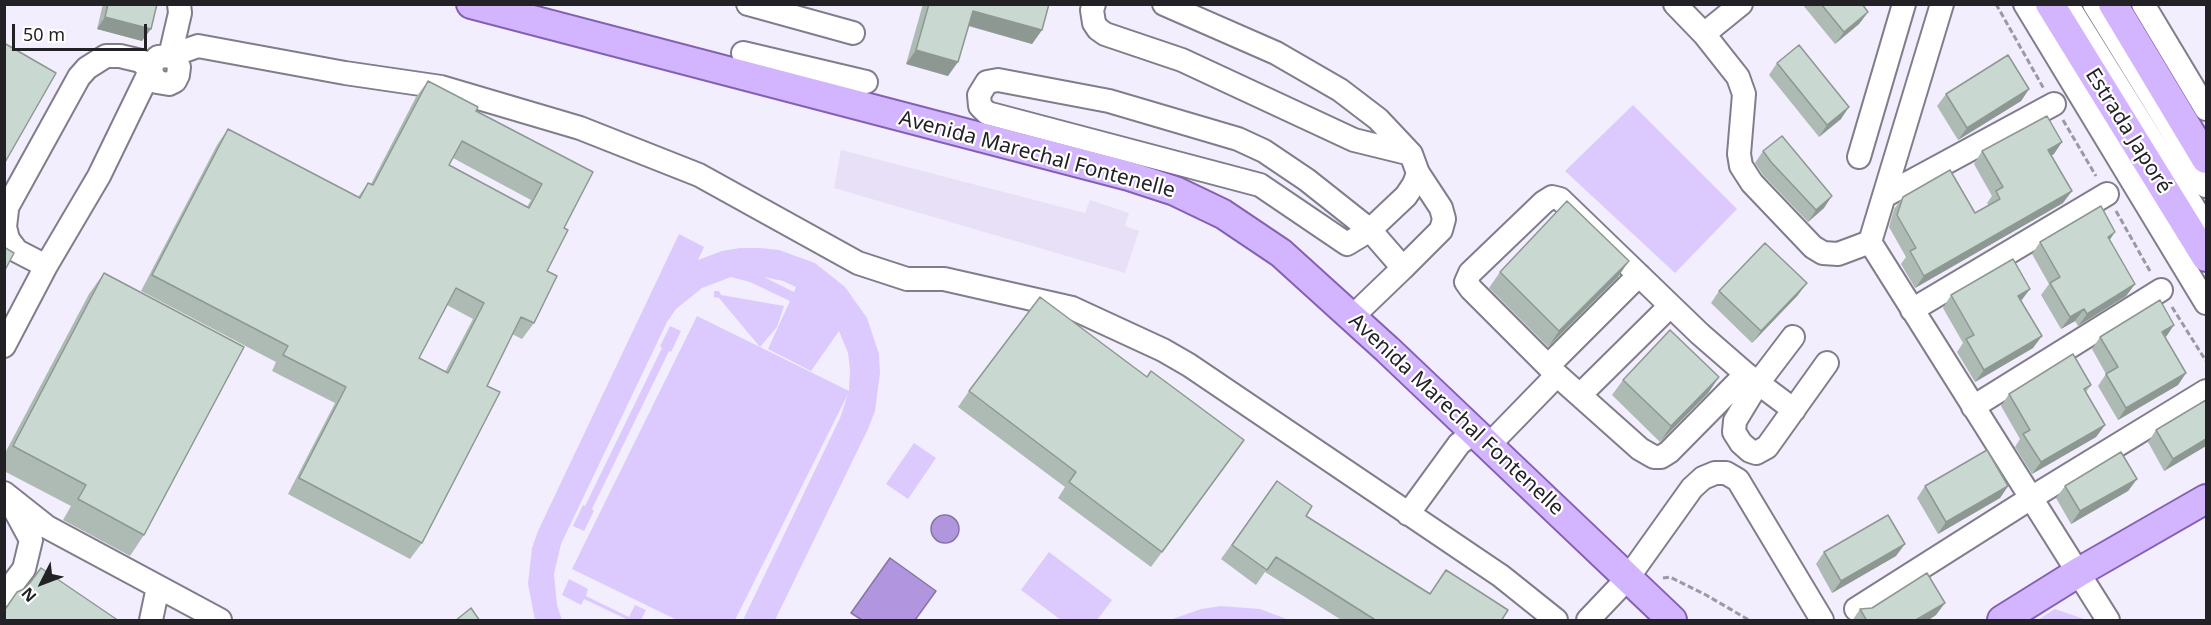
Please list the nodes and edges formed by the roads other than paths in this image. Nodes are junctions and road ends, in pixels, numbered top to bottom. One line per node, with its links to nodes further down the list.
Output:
1 (179, 4): 19 (street)
2 (471, 4): 21 (main road, Avenida Marechal Fontenelle)
3 (748, 4): 16 (street)
4 (1094, 4): 26 (street)
5 (1164, 4): 26 (street)
6 (1675, 4): 17 (street)
7 (1741, 4): 17 (street)
8 (1904, 4): 24 (street)
9 (1942, 4): 29 (street)
10 (2025, 4): 40 (street)
11 (2050, 4): 35 (main road, Estrada Japoré)
12 (2067, 4): 31 (street)
13 (2094, 4): 27 (street)
14 (2113, 4): 25 (main road)
15 (2143, 4): 23 (street)
16 (854, 33)
17 (1704, 34): 33 (street)
18 (743, 53): 21 (street)
19 (174, 66): 20 (street); 57 (street)
20 (150, 72): 30 (street); 36 (street)
21 (850, 89): 43 (main road, Avenida Marechal Fontenelle)
22 (2054, 104): 29 (street)
23 (2206, 109)
24 (1859, 157)
25 (2206, 159)
26 (1415, 164): 32 (street); 37 (street)
27 (2206, 186)
28 (2107, 194): 42 (street)
29 (1886, 195): 33 (street)
30 (6, 211): 34 (street)
31 (2206, 227)
32 (1370, 230): 32 (street); 37 (street)
33 (1870, 242): 42 (street)
34 (10, 248): 36 (street)
35 (2206, 257)
36 (46, 266): 45 (street)
37 (1403, 268): 43 (street)
38 (1639, 276): 41 (street); 47 (street); 47 (street)
39 (2161, 290): 51 (street)
40 (2206, 303)
41 (1670, 306): 48 (street); 50 (street)
42 (1912, 310): 51 (street)
43 (1352, 317): 53 (main road, Avenida Marechal Fontenelle)
44 (1792, 338): 48 (street)
45 (4, 346)
46 (1827, 363): 52 (street)
47 (1553, 370): 50 (street); 53 (street)
48 (1752, 378): 50 (street); 52 (street); 52 (street)
49 (2206, 391): 55 (street)
50 (1580, 395)
51 (1973, 406): 55 (street)
52 (1794, 410)
53 (1481, 439): 57 (street); 59 (main road, Avenida Marechal Fontenelle)
54 (6, 494): 60 (street); 61 (street)
55 (2031, 498): 58 (street); 62 (street)
56 (2206, 499): 58 (main road)
57 (1408, 514): 65 (street)
58 (2079, 572): 69 (main road); 70 (street)
59 (1633, 584): 66 (street); 67 (main road, Avenida Marechal Fontenelle); 68 (street)
60 (158, 587): 63 (street); 64 (street)
61 (4, 595)
62 (1856, 609)
63 (151, 621)
64 (220, 621)
65 (1556, 621)
66 (1588, 621)
67 (1672, 621)
68 (1822, 621)
69 (2002, 621)
70 (2108, 621)

